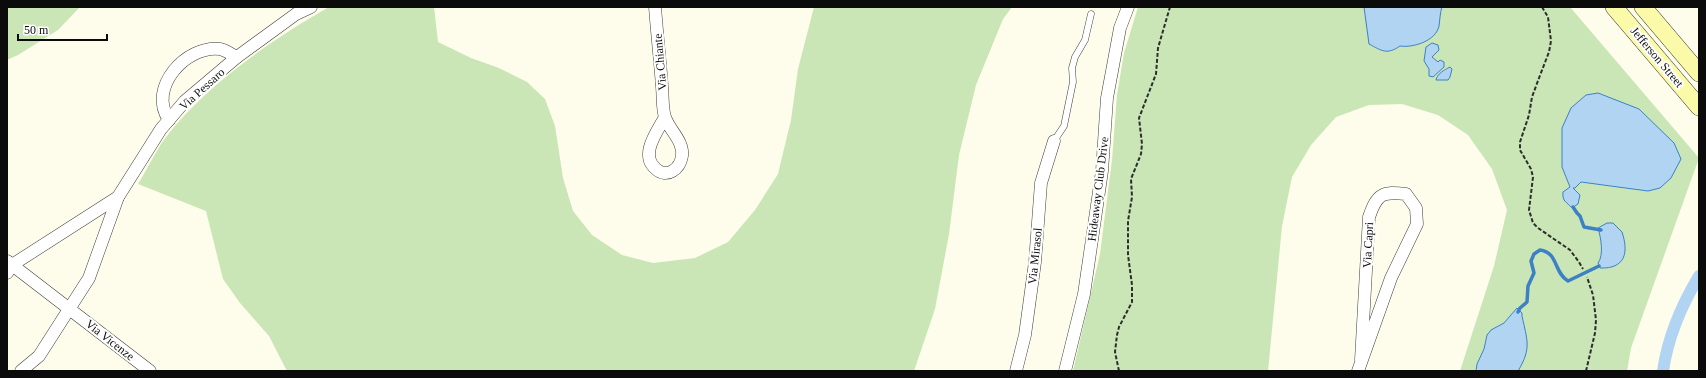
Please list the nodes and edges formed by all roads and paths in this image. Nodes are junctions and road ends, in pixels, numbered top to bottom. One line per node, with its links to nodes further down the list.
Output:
1 (311, 7): 9 (street, Via Pessaro)
2 (655, 7): 12 (street, Via Chiante)
3 (1128, 7): 24 (street, Hideaway Club Drive)
4 (1170, 7): 25 (path)
5 (1542, 7): 17 (path)
6 (1614, 7): 11 (main road, Jefferson Street)
7 (1643, 7): 10 (main road, Jefferson Street)
8 (1091, 14): 14 (lane)
9 (237, 57): 13 (street, Via Pessaro); 13 (street)
10 (1699, 72)
11 (1699, 107)
12 (665, 117)
13 (169, 120): 15 (street, Via Pessaro)
14 (1054, 141): 23 (street, Via Mirasol)
15 (118, 197): 16 (street, Via Pessaro); 19 (street, Via Pessaro)
16 (9, 266): 19 (street, Via Vicenze)
17 (1583, 269)
18 (1587, 277): 26 (path)
19 (70, 309): 21 (street, Via Pessaro); 22 (street, Via Vicenze)
20 (1360, 365): 20 (street, Via Capri)
21 (21, 371)
22 (150, 371)
23 (1016, 371)
24 (1065, 371)
25 (1119, 371)
26 (1586, 371)

